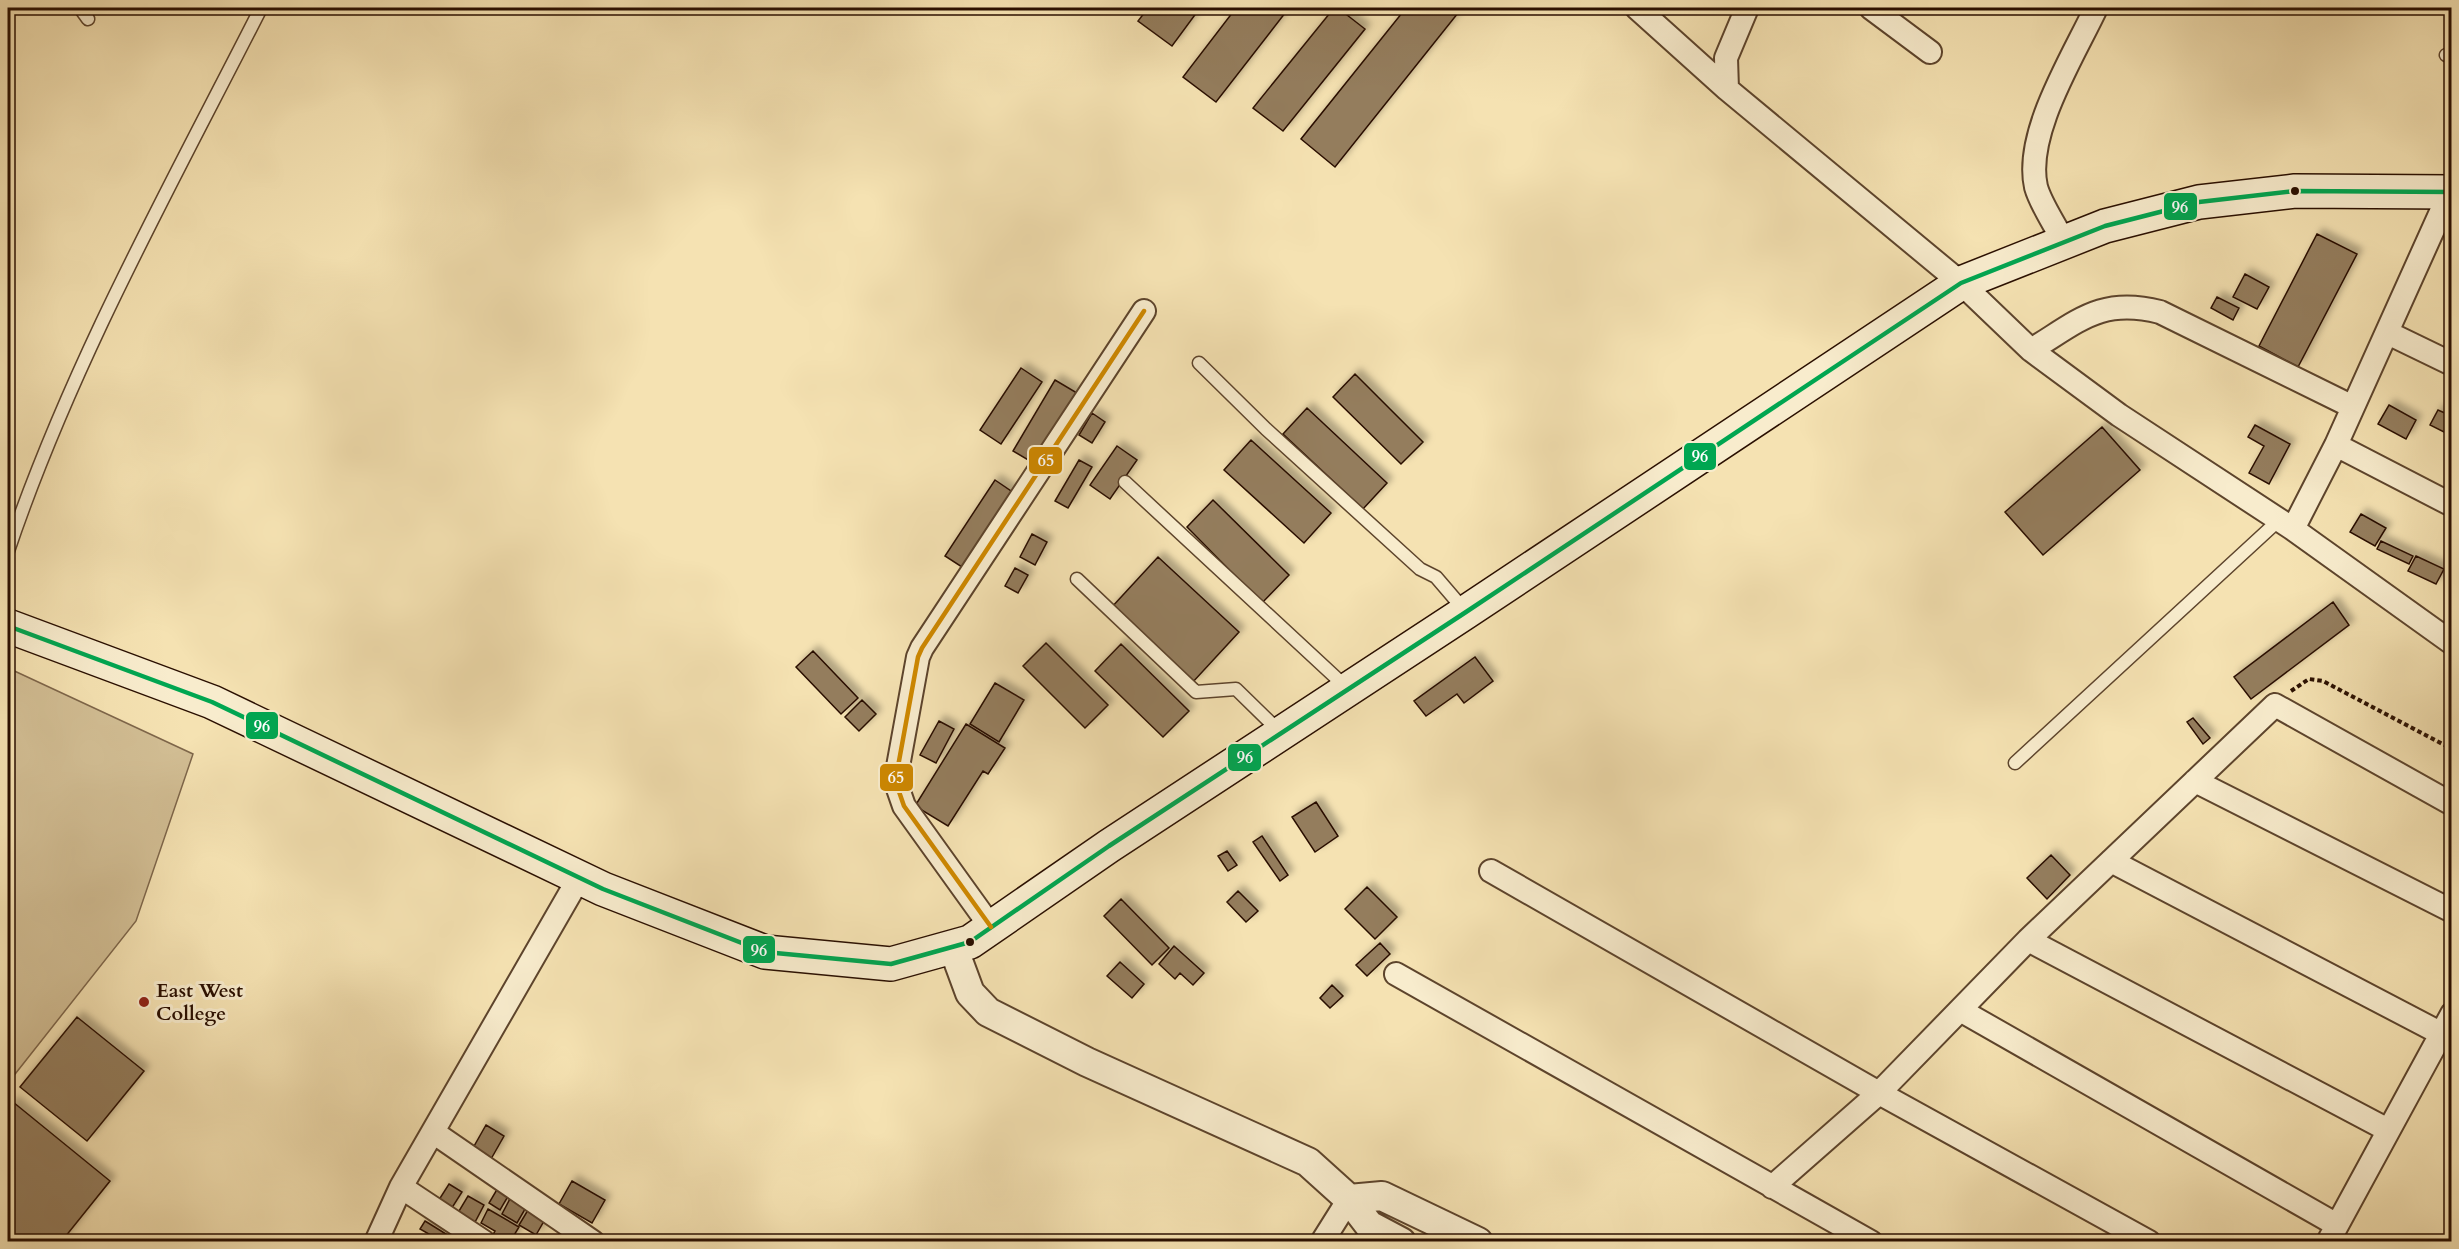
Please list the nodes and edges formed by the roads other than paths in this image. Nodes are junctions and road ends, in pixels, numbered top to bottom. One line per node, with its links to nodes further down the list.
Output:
1 (80, 8): 7 (lane)
2 (261, 8): 23 (lane)
3 (1637, 8): 9 (street)
4 (1747, 8): 9 (street)
5 (1870, 8): 8 (street)
6 (2096, 8): 11 (street)
7 (88, 19)
8 (1930, 52)
9 (1727, 89): 12 (street)
10 (2451, 192): 11 (main road); 14 (street)
11 (2063, 241): 12 (main road)
12 (1961, 283): 15 (street); 25 (main road)
13 (1144, 310): 37 (street)
14 (2388, 333): 17 (street); 18 (street)
15 (2031, 350): 18 (street); 22 (street)
16 (1199, 363): 25 (lane)
17 (2451, 364)
18 (2353, 407): 19 (street)
19 (2336, 445): 21 (street); 22 (street)
20 (1125, 482): 28 (lane)
21 (2451, 505)
22 (2286, 524): 27 (street); 30 (lane)
23 (8, 551)
24 (1077, 579): 29 (lane)
25 (1466, 612): 28 (main road)
26 (8, 626): 35 (main road)
27 (2451, 643)
28 (1347, 689): 29 (main road)
29 (1281, 733): 37 (main road)
30 (2015, 763)
31 (2195, 781): 32 (street); 33 (street); 36 (street)
32 (2451, 804)
33 (2111, 861): 38 (street); 42 (street)
34 (1491, 872): 43 (street)
35 (579, 878): 39 (main road); 45 (street)
36 (2451, 911)
37 (991, 927): 39 (main road)
38 (2028, 940): 41 (street); 44 (street)
39 (953, 946): 48 (street)
40 (1396, 974): 47 (street)
41 (1960, 1010): 43 (street); 49 (street)
42 (2446, 1023): 44 (street)
43 (1879, 1093): 47 (street); 57 (street)
44 (2388, 1130): 49 (street)
45 (433, 1132): 46 (street); 52 (street)
46 (401, 1187): 50 (street); 51 (street)
47 (1772, 1187): 56 (street)
48 (1349, 1199): 53 (street); 54 (street); 55 (street)
49 (2332, 1233)
50 (376, 1242)
51 (484, 1242)
52 (593, 1242)
53 (1322, 1242)
54 (1401, 1242)
55 (1478, 1242)
56 (1871, 1242)
57 (2149, 1242)

